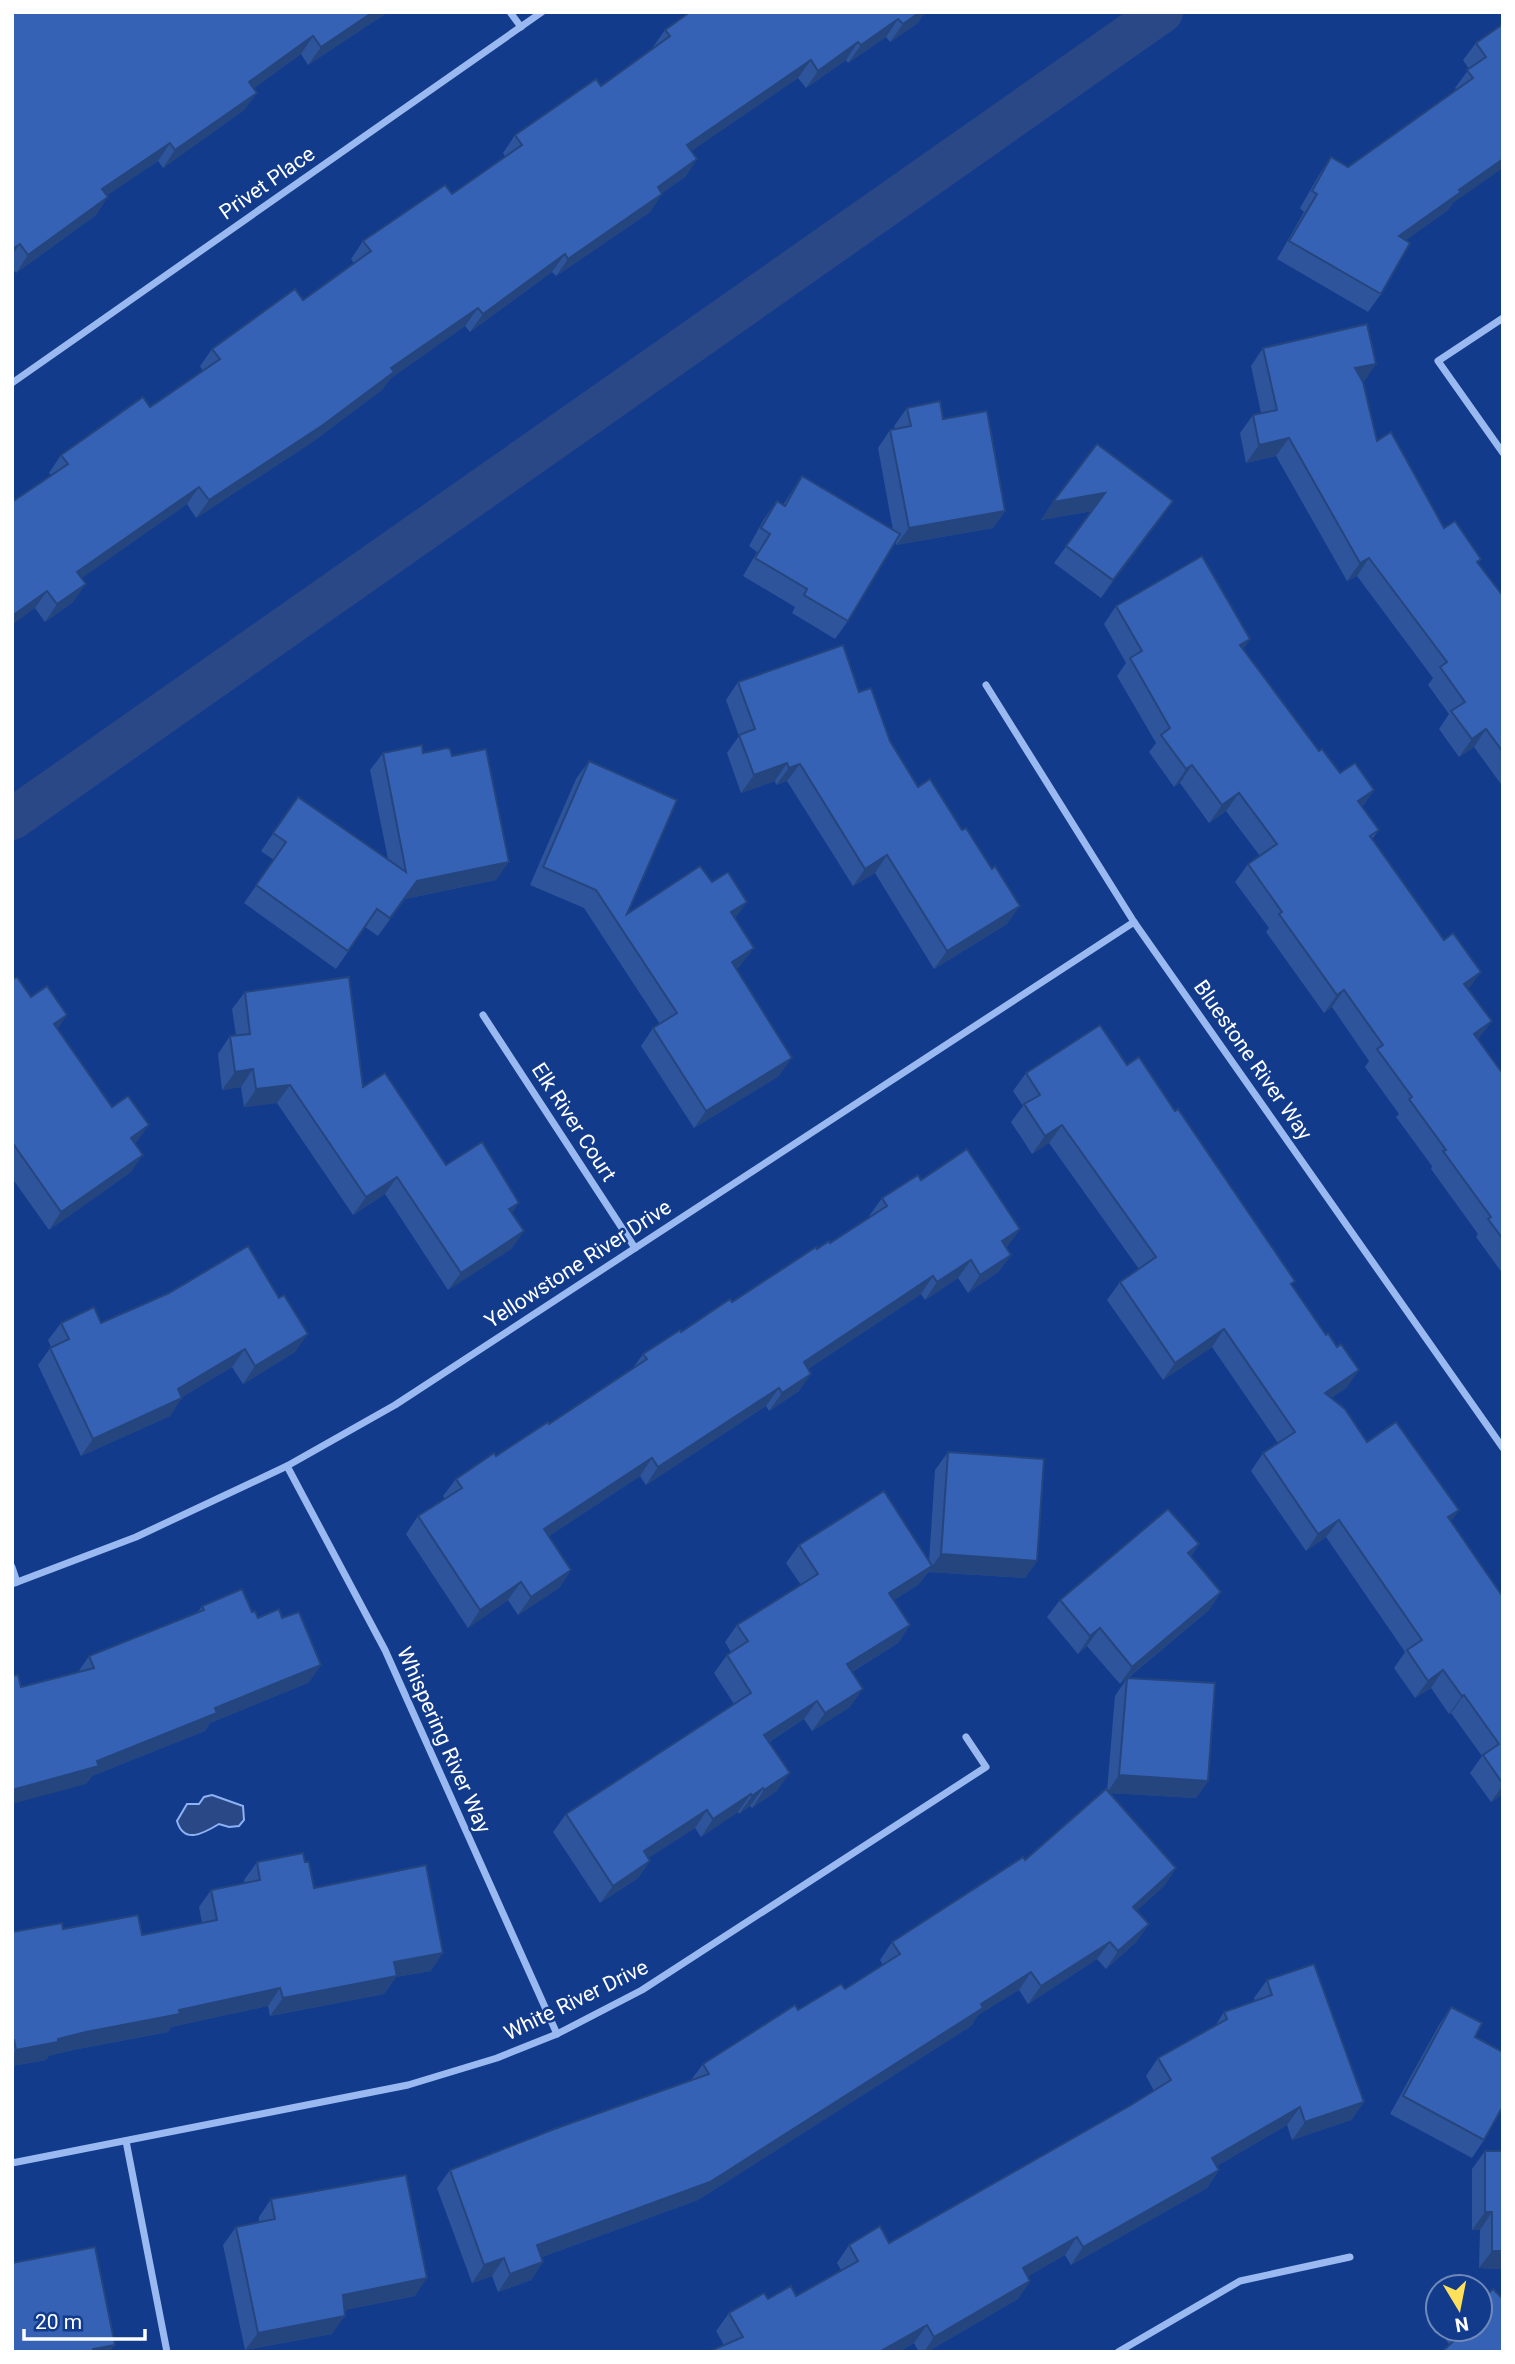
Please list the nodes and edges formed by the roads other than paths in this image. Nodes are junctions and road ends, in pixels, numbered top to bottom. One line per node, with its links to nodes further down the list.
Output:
1 (510, 12): 3 (street)
2 (542, 12): 3 (street, Privet Place)
3 (521, 27): 5 (street, Privet Place)
4 (1503, 318): 6 (street)
5 (12, 383)
6 (1503, 453)
7 (986, 685): 8 (street, Bluestone River Way)
8 (1134, 922): 10 (street, Yellowstone River Drive); 11 (street, Bluestone River Way)
9 (483, 1015): 10 (street, Elk River Court)
10 (635, 1248): 12 (street, Yellowstone River Drive)
11 (1503, 1448)
12 (287, 1466): 14 (street, Yellowstone River Drive); 16 (street, Whispering River Way)
13 (12, 1567): 14 (street)
14 (15, 1583)
15 (966, 1737): 16 (street, White River Drive)
16 (557, 2034): 17 (street, White River Drive)
17 (126, 2141): 18 (street, White River Drive); 20 (street)
18 (12, 2163)
19 (1349, 2257): 21 (street)
20 (167, 2352)
21 (1118, 2352)

